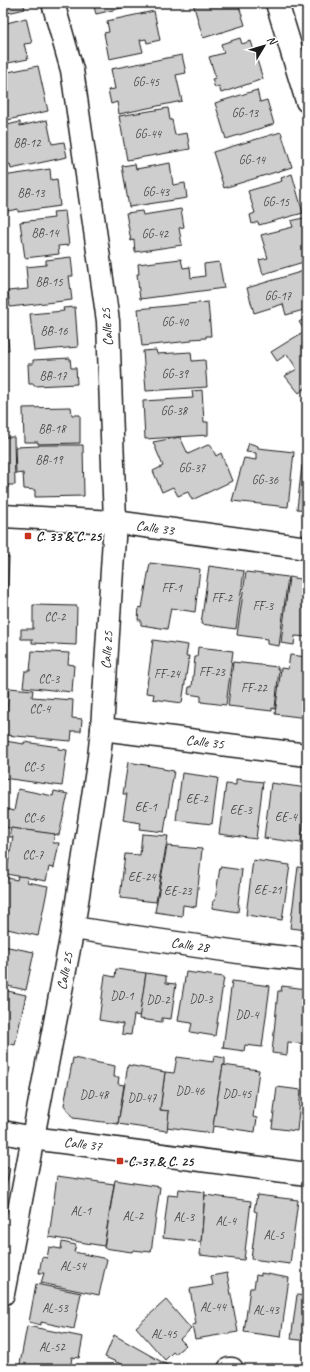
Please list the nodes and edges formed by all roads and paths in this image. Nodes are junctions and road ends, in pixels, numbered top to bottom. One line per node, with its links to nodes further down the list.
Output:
1 (53, 3): 5 (street, Calle 25)
2 (277, 3): 3 (street)
3 (307, 101)
4 (3, 516): 5 (street, Calle 33)
5 (115, 522): 6 (street, Calle 33); 7 (street, Calle 25)
6 (307, 548)
7 (102, 729): 8 (street, Calle 35); 9 (street, Calle 25)
8 (307, 755)
9 (73, 928): 10 (street, Calle 28); 12 (street, Calle 25)
10 (307, 960)
11 (3, 1132): 12 (street, Calle 37)
12 (32, 1138): 13 (street, Calle 37); 14 (street, Calle 25)
13 (307, 1174)
14 (3, 1294)

